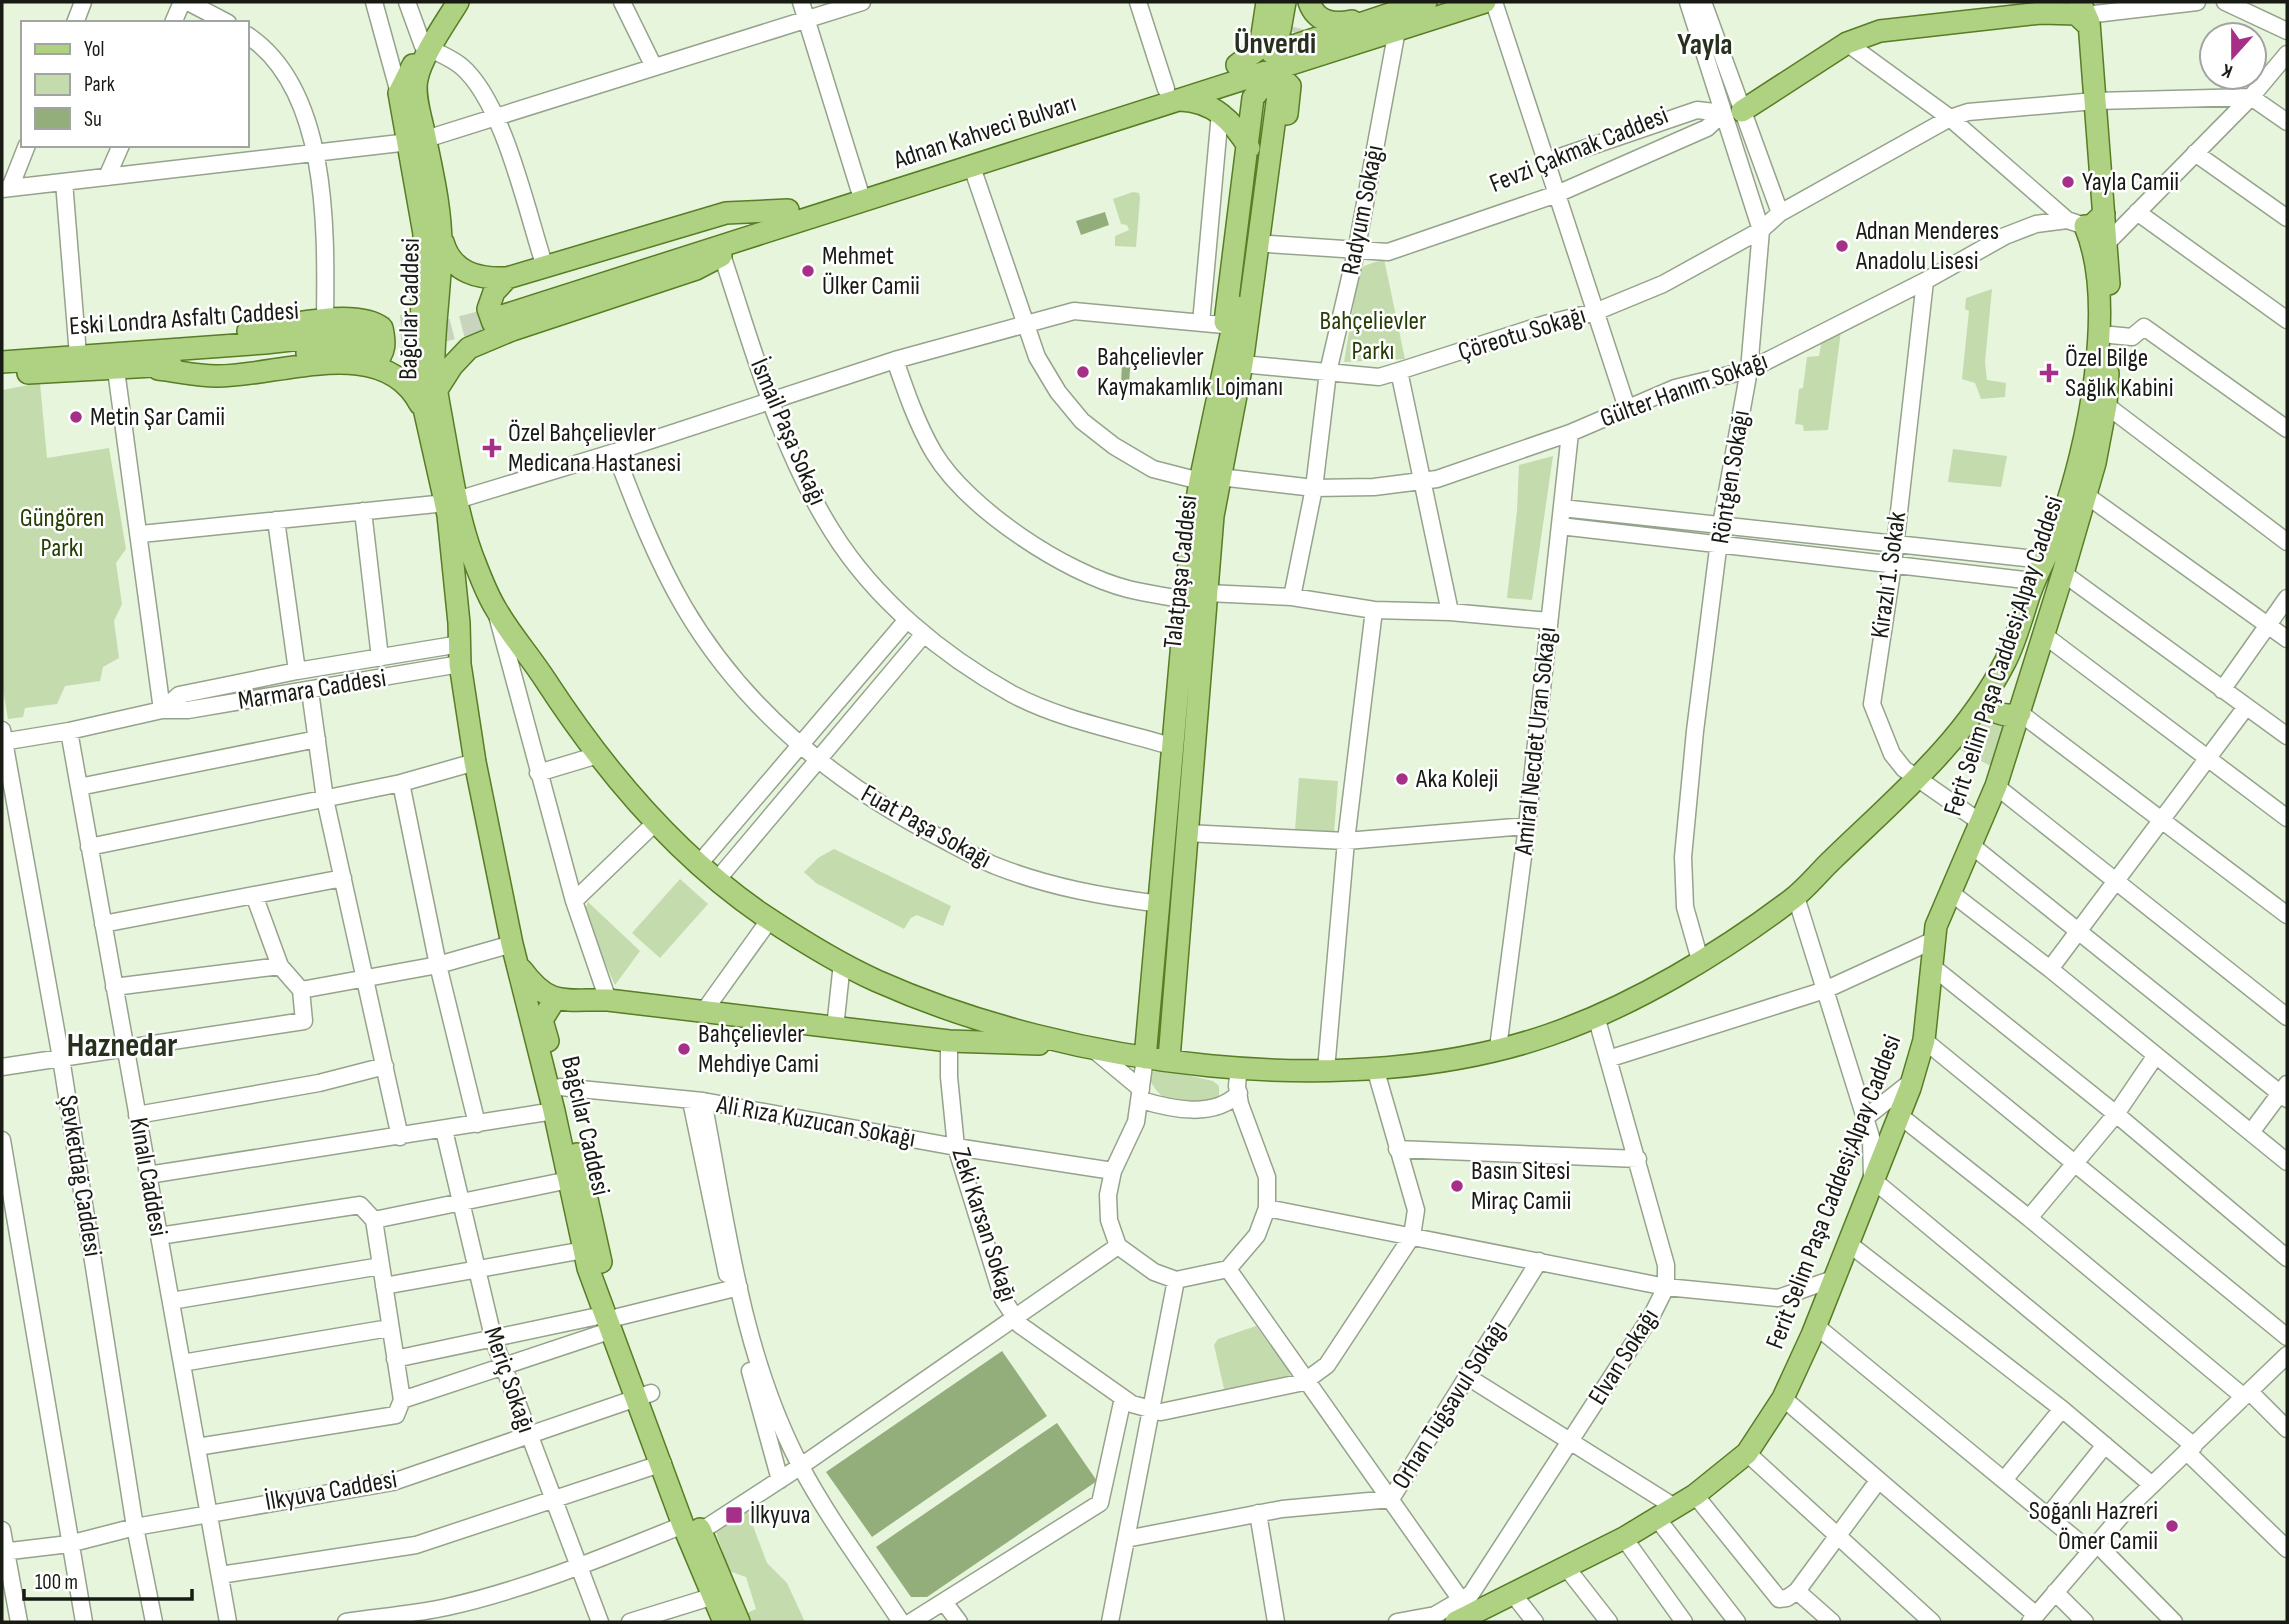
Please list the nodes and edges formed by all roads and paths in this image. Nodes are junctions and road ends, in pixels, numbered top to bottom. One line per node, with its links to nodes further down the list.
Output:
1 (83, 2): 27 (street)
2 (182, 2): 28 (street)
3 (188, 2): 29 (street)
4 (374, 2): 40 (street)
5 (407, 2): 35 (street)
6 (449, 2): 35 (main road)
7 (458, 2): 35 (main road)
8 (622, 2): 39 (street)
9 (801, 2): 26 (street)
10 (862, 2): 26 (street)
11 (1138, 2): 42 (street)
12 (1267, 2): 30 (main road)
13 (1285, 2): 30 (main road)
14 (1298, 2): 30 (main road)
15 (1308, 2): 25 (main road); 30 (main road)
16 (1426, 2): 25 (main road, Adnan Kahveci Bulvarı)
17 (1485, 2): 31 (main road, Adnan Kahveci Bulvarı)
18 (1494, 2): 56 (street)
19 (1688, 2): 45 (street, Röntgen Sokağı)
20 (1703, 2): 45 (street, Röntgen Sokağı)
21 (2197, 2): 24 (street)
22 (2225, 2): 32 (street)
23 (2048, 7): 24 (main road, Fevzi Çakmak Caddesi); 34 (main road, Fevzi Çakmak Caddesi)
24 (2085, 14): 44 (main road, Ferit Selim Paşa Caddesi;Alpay Caddesi)
25 (1374, 18): 38 (main road, Adnan Kahveci Bulvarı)
26 (807, 19): 39 (street); 61 (street)
27 (76, 21)
28 (174, 21)
29 (224, 21)
30 (1279, 30): 38 (main road)
31 (1397, 30): 37 (main road, Adnan Kahveci Bulvarı); 74 (street, Radyum Sokağı)
32 (2287, 31)
33 (248, 36): 54 (street)
34 (1847, 43): 45 (main road, Fevzi Çakmak Caddesi); 48 (street)
35 (427, 48): 40 (main road); 47 (street); 50 (main road, Bağcılar Caddesi)
36 (2287, 54): 43 (street)
37 (1308, 56): 41 (main road); 42 (main road, Adnan Kahveci Bulvarı)
38 (1237, 65): 42 (main road, Adnan Kahveci Bulvarı)
39 (654, 67): 47 (street)
40 (399, 93): 50 (main road, Bağcılar Caddesi)
41 (1278, 93): 53 (main road); 73 (main road); 85 (main road, Talatpaşa Caddesi); 92 (main road, Talatpaşa Caddesi)
42 (1162, 97): 46 (main road); 57 (main road, Adnan Kahveci Bulvarı); 61 (main road, Adnan Kahveci Bulvarı)
43 (2251, 97): 44 (street, Çöreotu Sokağı); 49 (street); 55 (street)
44 (2095, 101): 48 (street, Çöreotu Sokağı); 66 (main road, Ferit Selim Paşa Caddesi;Alpay Caddesi)
45 (1732, 112): 56 (street, Fevzi Çakmak Caddesi); 62 (street, Fevzi Çakmak Caddesi); 65 (street, Röntgen Sokağı); 69 (street, Röntgen Sokağı)
46 (1220, 113): 53 (main road); 83 (street)
47 (496, 117): 50 (street); 76 (street)
48 (1950, 118): 65 (street, Çöreotu Sokağı); 68 (street)
49 (2287, 122)
50 (418, 141): 54 (street); 70 (main road, Bağcılar Caddesi); 102 (main road, Bağcılar Caddesi)
51 (26, 147): 60 (street)
52 (120, 147): 58 (street)
53 (1249, 148): 85 (main road)
54 (313, 153): 58 (street); 82 (street)
55 (2195, 153): 64 (street); 67 (street)
56 (1545, 162): 62 (street)
57 (972, 167): 71 (main road, Adnan Kahveci Bulvarı); 84 (street, Gülter Hanım Sokağı)
58 (107, 177): 59 (street)
59 (64, 182): 60 (street); 88 (street)
60 (6, 188)
61 (859, 188): 63 (main road, Adnan Kahveci Bulvarı)
62 (1557, 194): 74 (street, Fevzi Çakmak Caddesi); 79 (street)
63 (788, 210): 76 (main road); 80 (main road, Adnan Kahveci Bulvarı)
64 (2137, 212): 72 (street); 81 (street)
65 (1780, 213): 69 (street, Çöreotu Sokağı)
66 (2104, 214): 68 (main road); 72 (main road, Ferit Selim Paşa Caddesi;Alpay Caddesi)
67 (2287, 218)
68 (2076, 223): 78 (street, Gülter Hanım Sokağı); 100 (main road)
69 (1761, 230): 79 (street, Çöreotu Sokağı); 94 (street, Röntgen Sokağı)
70 (440, 232): 77 (main road); 98 (main road, Bağcılar Caddesi)
71 (750, 236): 75 (main road); 80 (main road, Adnan Kahveci Bulvarı)
72 (2108, 242): 86 (main road, Ferit Selim Paşa Caddesi;Alpay Caddesi)
73 (1268, 244): 74 (street, Fevzi Çakmak Caddesi); 92 (main road)
74 (1356, 252): 95 (street, Radyum Sokağı)
75 (722, 255): 80 (main road); 99 (street, İsmail Paşa Sokağı)
76 (545, 267): 77 (main road)
77 (507, 278): 80 (main road)
78 (1925, 281): 94 (street, Gülter Hanım Sokağı); 119 (street, Kirazlı 1. Sokak)
79 (1595, 312): 96 (street, Çöreotu Sokağı); 101 (street)
80 (504, 317): 98 (main road)
81 (2287, 320)
82 (325, 321): 87 (main road); 89 (main road)
83 (1201, 323): 84 (street); 85 (street)
84 (1027, 325): 90 (street); 106 (street, Gülter Hanım Sokağı)
85 (1227, 334): 106 (main road, Talatpaşa Caddesi)
86 (2111, 335): 100 (main road, Ferit Selim Paşa Caddesi;Alpay Caddesi); 103 (street)
87 (371, 348): 89 (main road, Eski Londra Asfaltı Caddesi); 89 (main road); 102 (main road)
88 (78, 355): 89 (main road, Eski Londra Asfaltı Caddesi); 91 (main road, Eski Londra Asfaltı Caddesi)
89 (145, 360): 93 (main road, Eski Londra Asfaltı Caddesi)
90 (895, 360): 99 (street); 127 (street)
91 (2, 362)
92 (1242, 364): 95 (street, Çöreotu Sokağı); 106 (main road, Talatpaşa Caddesi)
93 (116, 370): 97 (main road, Eski Londra Asfaltı Caddesi); 116 (street)
94 (1749, 370): 101 (street, Gülter Hanım Sokağı); 114 (street, Röntgen Sokağı)
95 (1328, 372): 96 (street, Çöreotu Sokağı); 108 (street, Radyum Sokağı)
96 (1399, 372): 107 (street)
97 (2, 376)
98 (436, 391): 110 (main road, Bağcılar Caddesi)
99 (771, 402): 105 (street); 131 (street, İsmail Paşa Sokağı)
100 (2099, 405): 109 (main road, Ferit Selim Paşa Caddesi;Alpay Caddesi); 117 (street); 120 (main road)
101 (1627, 408): 104 (street, Gülter Hanım Sokağı)
102 (423, 411): 110 (main road, Bağcılar Caddesi)
103 (2287, 429)
104 (1570, 433): 107 (street, Gülter Hanım Sokağı); 111 (street, Amiral Necdet Uran Sokağı)
105 (615, 453): 110 (street); 150 (street, Fuat Paşa Sokağı)
106 (1210, 479): 108 (street, Gülter Hanım Sokağı); 124 (main road, Talatpaşa Caddesi); 127 (main road, Talatpaşa Caddesi)
107 (1422, 481): 108 (street, Gülter Hanım Sokağı); 130 (street)
108 (1314, 488): 125 (street, Radyum Sokağı)
109 (2086, 495): 122 (main road, Ferit Selim Paşa Caddesi;Alpay Caddesi); 133 (street)
110 (451, 501): 112 (street); 128 (main road, Bağcılar Caddesi); 137 (main road, Bağcılar Caddesi)
111 (1562, 508): 114 (street); 115 (street, Amiral Necdet Uran Sokağı)
112 (363, 511): 113 (street); 138 (street)
113 (276, 520): 116 (street); 139 (street)
114 (1721, 525): 118 (street, Röntgen Sokağı); 119 (street)
115 (1560, 526): 118 (street); 132 (street, Amiral Necdet Uran Sokağı)
116 (141, 534): 144 (street)
117 (2287, 542)
118 (1719, 544): 121 (street); 186 (street, Röntgen Sokağı)
119 (1895, 544): 120 (street); 121 (street, Kirazlı 1. Sokak)
120 (2044, 560): 122 (main road); 123 (main road)
121 (1893, 565): 123 (street); 157 (street, Kirazlı 1. Sokak)
122 (2063, 573): 135 (main road, Ferit Selim Paşa Caddesi;Alpay Caddesi); 140 (street)
123 (2034, 581): 142 (main road)
124 (1207, 593): 125 (street); 167 (main road, Talatpaşa Caddesi)
125 (1292, 597): 129 (street)
126 (2287, 598): 133 (street)
127 (1186, 600): 151 (main road, Talatpaşa Caddesi)
128 (495, 608): 137 (main road); 152 (main road); 156 (street, Bağcılar Caddesi)
129 (1374, 610): 130 (street); 168 (street)
130 (1450, 612): 132 (street)
131 (906, 621): 134 (street, İsmail Paşa Sokağı); 150 (street)
132 (1549, 621): 166 (street, Amiral Necdet Uran Sokağı)
133 (2268, 626): 136 (street); 140 (street)
134 (924, 634): 151 (street, İsmail Paşa Sokağı); 154 (street)
135 (2044, 635): 145 (main road, Ferit Selim Paşa Caddesi;Alpay Caddesi); 153 (street)
136 (2287, 639)
137 (460, 644): 138 (street); 141 (street, Marmara Caddesi); 155 (main road, Bağcılar Caddesi)
138 (380, 658): 139 (street)
139 (297, 671): 144 (street)
140 (2222, 690): 143 (street)
141 (310, 691): 144 (street, Marmara Caddesi); 149 (street)
142 (1984, 699): 145 (main road); 157 (main road)
143 (2246, 707): 147 (street); 153 (street)
144 (162, 710): 146 (street)
145 (2020, 713): 159 (main road, Ferit Selim Paşa Caddesi;Alpay Caddesi); 163 (street)
146 (69, 731): 148 (street); 160 (street, Kınalı Caddesi)
147 (2287, 736)
148 (3, 738): 210 (street, Şevketdağ Caddesi)
149 (317, 739): 160 (street); 161 (street)
150 (800, 747): 154 (street, Fuat Paşa Sokağı); 171 (street)
151 (1174, 747): 179 (main road, Talatpaşa Caddesi)
152 (598, 755): 156 (street); 164 (main road)
153 (2208, 758): 162 (street); 163 (street)
154 (820, 760): 173 (street); 179 (street, Fuat Paşa Sokağı)
155 (475, 762): 158 (street); 185 (main road, Bağcılar Caddesi)
156 (538, 773): 178 (street, Bağcılar Caddesi)
157 (1916, 780): 165 (street, Kirazlı 1. Sokak); 177 (main road)
158 (401, 783): 161 (street); 188 (street)
159 (1996, 786): 165 (main road, Ferit Selim Paşa Caddesi;Alpay Caddesi); 174 (street)
160 (79, 787): 170 (street, Kınalı Caddesi)
161 (325, 799): 170 (street); 172 (street)
162 (2287, 818)
163 (2162, 820): 174 (street); 180 (street)
164 (656, 822): 171 (main road); 178 (street)
165 (1980, 822): 169 (main road, Ferit Selim Paşa Caddesi;Alpay Caddesi)
166 (1527, 826): 168 (street); 207 (street, Amiral Necdet Uran Sokağı)
167 (1186, 833): 168 (street); 208 (main road, Talatpaşa Caddesi)
168 (1346, 841): 217 (street)
169 (1971, 845): 175 (main road, Ferit Selim Paşa Caddesi;Alpay Caddesi); 183 (street)
170 (89, 847): 182 (street, Kınalı Caddesi)
171 (699, 864): 173 (main road)
172 (343, 878): 176 (street); 192 (street)
173 (717, 880): 181 (main road)
174 (2115, 881): 183 (street); 201 (street)
175 (1950, 892): 184 (main road, Ferit Selim Paşa Caddesi;Alpay Caddesi); 191 (street)
176 (254, 895): 182 (street); 189 (street)
177 (1796, 897): 186 (main road); 195 (street)
178 (574, 901): 197 (street, Bağcılar Caddesi)
179 (1161, 904): 211 (main road, Talatpaşa Caddesi)
180 (2287, 915)
181 (769, 919): 187 (main road); 199 (street)
182 (103, 924): 193 (street, Kınalı Caddesi)
183 (2079, 930): 191 (street); 220 (street)
184 (1934, 940): 190 (main road, Ferit Selim Paşa Caddesi;Alpay Caddesi); 195 (street)
185 (514, 954): 188 (street); 196 (main road); 224 (main road, Bağcılar Caddesi)
186 (1700, 960): 200 (main road)
187 (842, 963): 198 (main road); 202 (street)
188 (438, 965): 192 (street); 229 (street)
189 (280, 966): 193 (street); 194 (street)
190 (1934, 968): 203 (main road, Ferit Selim Paşa Caddesi;Alpay Caddesi); 225 (street)
191 (2050, 969): 209 (street)
192 (366, 978): 194 (street); 213 (street)
193 (114, 987): 206 (street, Kınalı Caddesi)
194 (301, 990): 206 (street)
195 (1825, 990): 212 (street); 228 (street)
196 (555, 999): 197 (main road); 219 (main road)
197 (608, 1000): 199 (main road)
198 (934, 1003): 204 (main road); 205 (main road)
199 (704, 1011): 202 (main road)
200 (1596, 1016): 207 (main road); 212 (street, Elvan Sokağı)
201 (2287, 1017)
202 (835, 1028): 204 (main road)
203 (1924, 1040): 218 (main road, Ferit Selim Paşa Caddesi;Alpay Caddesi); 239 (street)
204 (949, 1041): 205 (main road); 235 (street, Zeki Karsan Sokağı)
205 (1084, 1046): 211 (main road); 222 (street)
206 (125, 1047): 210 (street); 226 (street, Kınalı Caddesi)
207 (1498, 1048): 216 (main road)
208 (1170, 1051): 211 (main road); 214 (main road)
209 (2156, 1055): 225 (street); 231 (street)
210 (61, 1058): 215 (street); 303 (street, Şevketdağ Caddesi)
211 (1145, 1058): 222 (street)
212 (1608, 1059): 237 (street, Elvan Sokağı)
213 (385, 1066): 226 (street); 232 (street)
214 (1239, 1066): 217 (main road); 221 (street)
215 (2, 1067)
216 (1375, 1068): 217 (main road); 236 (street)
217 (1326, 1070)
218 (1912, 1081): 227 (main road, Ferit Selim Paşa Caddesi;Alpay Caddesi); 228 (street)
219 (559, 1087): 223 (street, Ali Rıza Kuzucan Sokağı); 265 (main road)
220 (2285, 1092): 231 (street)
221 (1238, 1093): 222 (street); 245 (street)
222 (1141, 1095): 240 (street)
223 (697, 1101): 235 (street, Ali Rıza Kuzucan Sokağı); 262 (street)
224 (554, 1111): 229 (street); 243 (main road, Bağcılar Caddesi)
225 (2116, 1114): 239 (street); 253 (street)
226 (137, 1115): 241 (street, Kınalı Caddesi)
227 (1899, 1115): 234 (main road, Ferit Selim Paşa Caddesi;Alpay Caddesi); 246 (street)
228 (1865, 1118): 234 (street)
229 (477, 1124): 230 (street)
230 (444, 1130): 232 (street); 244 (street, Meriç Sokağı)
231 (2252, 1130): 238 (street)
232 (400, 1138): 241 (street)
233 (2, 1140): 309 (street)
234 (1879, 1142): 242 (main road, Ferit Selim Paşa Caddesi;Alpay Caddesi)
235 (956, 1147): 240 (street, Ali Rıza Kuzucan Sokağı); 264 (street, Zeki Karsan Sokağı)
236 (1397, 1149): 237 (street); 249 (street)
237 (1638, 1159): 261 (street, Elvan Sokağı)
238 (2287, 1162)
239 (2078, 1163): 246 (street); 268 (street)
240 (1113, 1171): 251 (street)
241 (148, 1175): 248 (street, Kınalı Caddesi)
242 (1872, 1179): 250 (main road, Ferit Selim Paşa Caddesi;Alpay Caddesi); 288 (street)
243 (569, 1180): 244 (street); 252 (main road, Bağcılar Caddesi)
244 (461, 1202): 247 (street); 257 (street, Meriç Sokağı)
245 (1267, 1208): 249 (street); 256 (street)
246 (2029, 1218): 276 (street)
247 (374, 1220): 248 (street); 255 (street)
248 (159, 1236): 263 (street, Kınalı Caddesi)
249 (1412, 1236): 254 (street); 275 (street)
250 (1848, 1243): 258 (main road, Ferit Selim Paşa Caddesi;Alpay Caddesi); 281 (street)
251 (1118, 1246): 259 (street); 264 (street)
252 (584, 1250): 257 (street); 265 (main road, Bağcılar Caddesi)
253 (2287, 1258)
254 (1539, 1261): 261 (street); 274 (street, Orhan Tuğsavul Sokağı)
255 (381, 1266): 260 (street); 263 (street)
256 (1228, 1269): 259 (street); 275 (street)
257 (476, 1270): 260 (street); 269 (street, Meriç Sokağı)
258 (1836, 1278): 261 (street); 266 (main road, Ferit Selim Paşa Caddesi;Alpay Caddesi)
259 (1177, 1280): 282 (street)
260 (384, 1286): 267 (street)
261 (1666, 1287): 285 (street, Elvan Sokağı)
262 (735, 1288): 265 (street); 291 (street); 292 (street)
263 (171, 1301): 272 (street, Kınalı Caddesi)
264 (1016, 1318): 278 (street, Zeki Karsan Sokağı); 291 (street)
265 (610, 1321): 269 (street); 273 (street); 277 (main road)
266 (1815, 1325): 279 (main road, Ferit Selim Paşa Caddesi;Alpay Caddesi); 293 (street)
267 (389, 1328): 271 (street); 272 (street)
268 (2287, 1337)
269 (494, 1341): 271 (street); 273 (street, Meriç Sokağı)
270 (2287, 1355): 276 (street)
271 (395, 1359): 280 (street)
272 (182, 1363): 287 (street, Kınalı Caddesi)
273 (503, 1366): 280 (street); 284 (street, Meriç Sokağı)
274 (1468, 1377): 285 (street); 298 (street, Orhan Tuğsavul Sokağı)
275 (1307, 1380): 282 (street, Zeki Karsan Sokağı); 298 (street)
276 (2247, 1394): 283 (street); 288 (street)
277 (644, 1395): 284 (street, İlkyuva Caddesi); 290 (main road); 304 (main road)
278 (1123, 1398): 282 (street, Zeki Karsan Sokağı); 320 (street)
279 (1783, 1398): 289 (main road, Ferit Selim Paşa Caddesi;Alpay Caddesi); 294 (street)
280 (402, 1401): 287 (street)
281 (2062, 1409): 286 (street); 293 (street)
282 (1151, 1410): 308 (street)
283 (2287, 1429)
284 (528, 1436): 297 (street, Meriç Sokağı); 300 (street, İlkyuva Caddesi)
285 (1570, 1441): 299 (street); 321 (street, Elvan Sokağı)
286 (2105, 1445): 295 (street); 302 (street)
287 (197, 1447): 300 (street, Kınalı Caddesi)
288 (2191, 1449): 295 (street); 311 (street)
289 (1747, 1453): 296 (main road, Ferit Selim Paşa Caddesi;Alpay Caddesi); 306 (street)
290 (663, 1463): 297 (street); 304 (main road)
291 (801, 1466): 292 (street); 334 (street)
292 (780, 1480): 304 (street)
293 (2004, 1480): 302 (street)
294 (1878, 1481): 306 (street); 323 (street)
295 (2152, 1485): 310 (street)
296 (1695, 1495): 299 (main road, Ferit Selim Paşa Caddesi;Alpay Caddesi); 316 (street)
297 (552, 1498): 313 (street, Meriç Sokağı); 315 (street)
298 (1391, 1499): 301 (street, Orhan Tuğsavul Sokağı); 321 (street)
299 (1664, 1512): 307 (main road, Ferit Selim Paşa Caddesi;Alpay Caddesi); 342 (street)
300 (209, 1513): 303 (street, İlkyuva Caddesi); 315 (street, Kınalı Caddesi)
301 (1258, 1514): 308 (street, Orhan Tuğsavul Sokağı); 337 (street)
302 (2048, 1516): 310 (street)
303 (135, 1527): 309 (street, İlkyuva Caddesi); 327 (street, Şevketdağ Caddesi)
304 (692, 1528): 313 (street); 319 (main road); 333 (main road)
305 (2, 1530): 312 (street)
306 (1835, 1537): 316 (street); 344 (street)
307 (1624, 1538): 314 (main road, Ferit Selim Paşa Caddesi;Alpay Caddesi); 341 (street)
308 (1126, 1539): 324 (street)
309 (69, 1544): 312 (street, İlkyuva Caddesi); 326 (street)
310 (2094, 1548): 317 (street); 346 (street)
311 (2287, 1549)
312 (4, 1551): 325 (street)
313 (579, 1567): 329 (street); 330 (street, Meriç Sokağı)
314 (1566, 1567): 318 (main road, Ferit Selim Paşa Caddesi;Alpay Caddesi); 340 (street)
315 (220, 1575): 328 (street, Kınalı Caddesi)
316 (1797, 1591): 343 (street)
317 (2055, 1592): 323 (street); 345 (street)
318 (1513, 1594): 321 (main road, Ferit Selim Paşa Caddesi;Alpay Caddesi); 339 (street)
319 (714, 1596): 322 (street); 332 (main road)
320 (944, 1602): 335 (street); 336 (street)
321 (1461, 1616): 338 (street, Elvan Sokağı)
322 (658, 1618): 331 (street)
323 (2033, 1618)
324 (1108, 1619)
325 (19, 1622)
326 (84, 1622)
327 (154, 1622)
328 (228, 1622)
329 (346, 1622)
330 (600, 1622)
331 (630, 1622)
332 (724, 1622)
333 (740, 1622)
334 (901, 1622)
335 (911, 1622)
336 (958, 1622)
337 (1276, 1622)
338 (1397, 1622)
339 (1535, 1622)
340 (1609, 1622)
341 (1684, 1622)
342 (1737, 1622)
343 (1832, 1622)
344 (1932, 1622)
345 (2085, 1622)
346 (2174, 1622)

